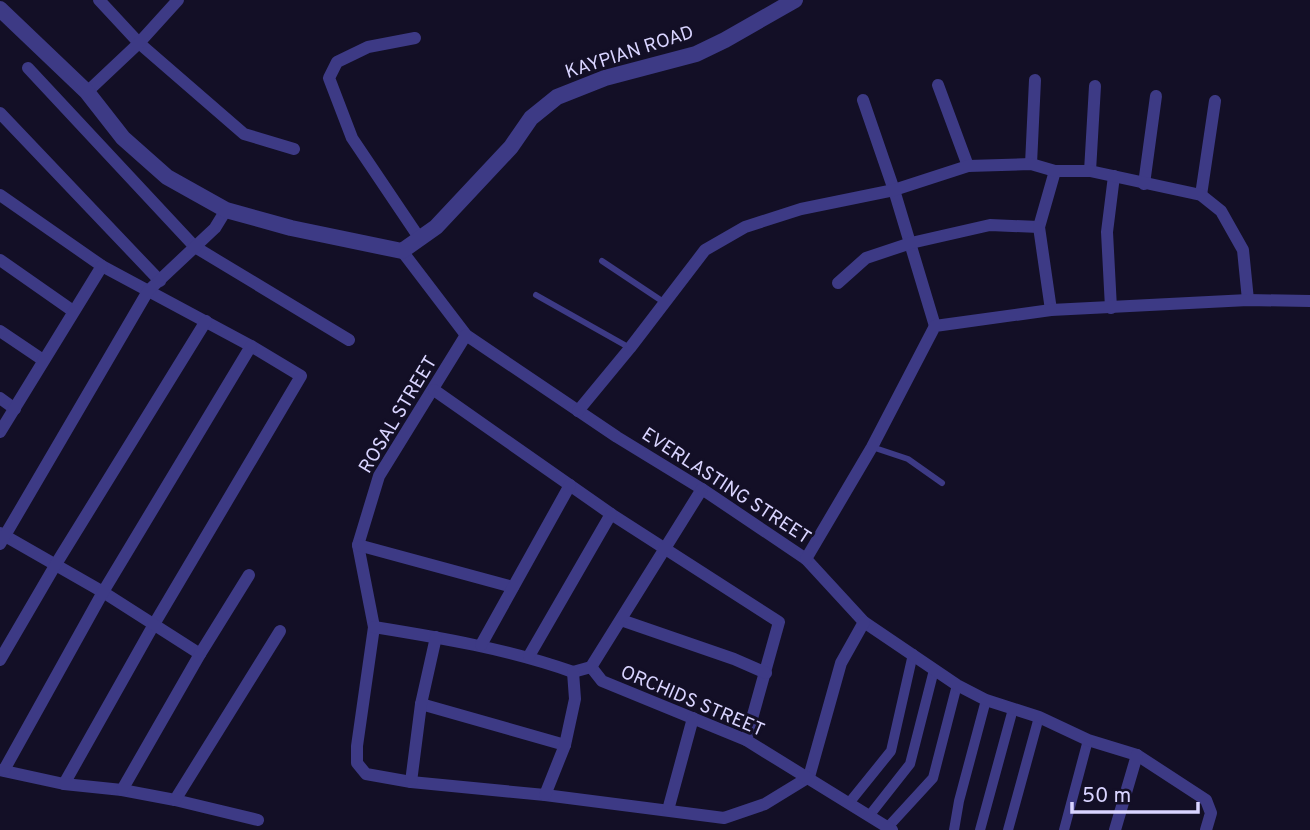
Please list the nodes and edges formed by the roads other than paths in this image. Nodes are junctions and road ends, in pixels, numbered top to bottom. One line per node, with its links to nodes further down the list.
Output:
1 (99, 0): 6 (street)
2 (178, 0): 6 (street)
3 (795, 0): 28 (street, KAYPIAN ROAD)
4 (0, 9): 11 (street)
5 (415, 38): 28 (street)
6 (139, 43): 11 (street); 16 (street)
7 (28, 68): 30 (street)
8 (1035, 80): 17 (street)
9 (938, 85): 18 (street)
10 (1095, 86): 20 (street)
11 (87, 93): 26 (street)
12 (1156, 96): 22 (street)
13 (863, 100): 23 (street)
14 (1215, 101): 25 (street)
15 (0, 113): 35 (street)
16 (294, 149)
17 (1031, 164): 18 (street); 19 (street)
18 (968, 166): 23 (street)
19 (1055, 171): 20 (street); 27 (street)
20 (1090, 171): 21 (street)
21 (1114, 176): 22 (street); 42 (street)
22 (1144, 184): 25 (street)
23 (894, 190): 29 (street); 41 (street)
24 (0, 195): 34 (street)
25 (1201, 195): 39 (street)
26 (226, 210): 30 (street); 31 (street)
27 (1040, 227): 29 (street); 44 (street)
28 (420, 239): 31 (street, KAYPIAN ROAD)
29 (911, 243): 36 (street); 46 (street)
30 (195, 247): 35 (street); 49 (street)
31 (402, 251): 48 (street, EVERLASTING STREET)
32 (0, 260): 43 (street)
33 (602, 261): 41 (lane)
34 (102, 266): 37 (street); 43 (street)
35 (160, 281): 37 (street)
36 (838, 283)
37 (148, 291): 45 (street); 63 (street)
38 (536, 295): 51 (lane)
39 (1248, 300): 40 (street); 42 (street)
40 (1310, 301)
41 (665, 303): 51 (street)
42 (1111, 308): 44 (street)
43 (72, 310): 52 (street)
44 (1051, 310): 46 (street)
45 (206, 321): 50 (street); 67 (street)
46 (935, 326): 58 (street)
47 (0, 331): 52 (street)
48 (466, 335): 53 (street, ROSAL STREET); 56 (street, EVERLASTING STREET)
49 (349, 340)
50 (251, 346): 70 (street); 73 (street)
51 (630, 348): 56 (street)
52 (43, 360): 55 (street)
53 (434, 390): 60 (street); 64 (street, ROSAL STREET)
54 (0, 398): 55 (street)
55 (15, 409): 57 (street)
56 (578, 411): 61 (street, EVERLASTING STREET)
57 (0, 432)
58 (872, 447): 59 (lane); 66 (street)
59 (942, 483)
60 (570, 485): 62 (street); 69 (street)
61 (702, 489): 65 (street); 66 (street, EVERLASTING STREET)
62 (611, 514): 65 (street); 80 (street)
63 (2, 538): 67 (street)
64 (358, 545): 69 (street); 74 (street, ROSAL STREET)
65 (664, 548): 71 (street); 85 (street)
66 (806, 558): 72 (street, EVERLASTING STREET)
67 (56, 564): 70 (street); 81 (street)
68 (249, 575): 78 (street)
69 (513, 587): 77 (street)
70 (103, 592): 73 (street); 96 (street)
71 (621, 620): 82 (street); 85 (street)
72 (864, 622): 79 (street, EVERLASTING STREET); 97 (street)
73 (153, 626): 78 (street); 99 (street)
74 (374, 627): 76 (street); 98 (street, ROSAL STREET)
75 (280, 631): 102 (street)
76 (436, 637): 77 (street); 88 (street)
77 (481, 645): 80 (street)
78 (200, 654): 100 (street)
79 (913, 654): 83 (street, EVERLASTING STREET); 103 (street)
80 (528, 656): 84 (street)
81 (0, 660)
82 (590, 667): 84 (street); 91 (street, ORCHIDS STREET)
83 (934, 670): 86 (street, EVERLASTING STREET); 105 (street)
84 (573, 672): 94 (street)
85 (766, 673): 92 (street)
86 (957, 685): 87 (street, EVERLASTING STREET); 107 (street)
87 (986, 699): 89 (street, EVERLASTING STREET); 108 (street)
88 (421, 704): 94 (street); 98 (street)
89 (1013, 709): 90 (street, EVERLASTING STREET); 109 (street)
90 (1039, 717): 93 (street, EVERLASTING STREET); 110 (street)
91 (693, 718): 92 (street, ORCHIDS STREET); 104 (street)
92 (746, 740): 97 (street, ORCHIDS STREET)
93 (1088, 740): 95 (street, EVERLASTING STREET); 111 (street)
94 (565, 745): 101 (street)
95 (1137, 755): 112 (street); 113 (street, EVERLASTING STREET)
96 (2, 770): 99 (street)
97 (809, 777): 103 (street, ORCHIDS STREET); 104 (street)
98 (411, 782): 101 (street)
99 (64, 784): 100 (street)
100 (122, 790): 102 (street)
101 (545, 795): 104 (street)
102 (175, 800): 106 (street)
103 (849, 803): 105 (street, ORCHIDS STREET)
104 (668, 810)
105 (869, 816): 107 (street, ORCHIDS STREET)
106 (258, 820)
107 (890, 829)
108 (954, 830)
109 (979, 830)
110 (1008, 830)
111 (1064, 830)
112 (1115, 830)
113 (1206, 830)

